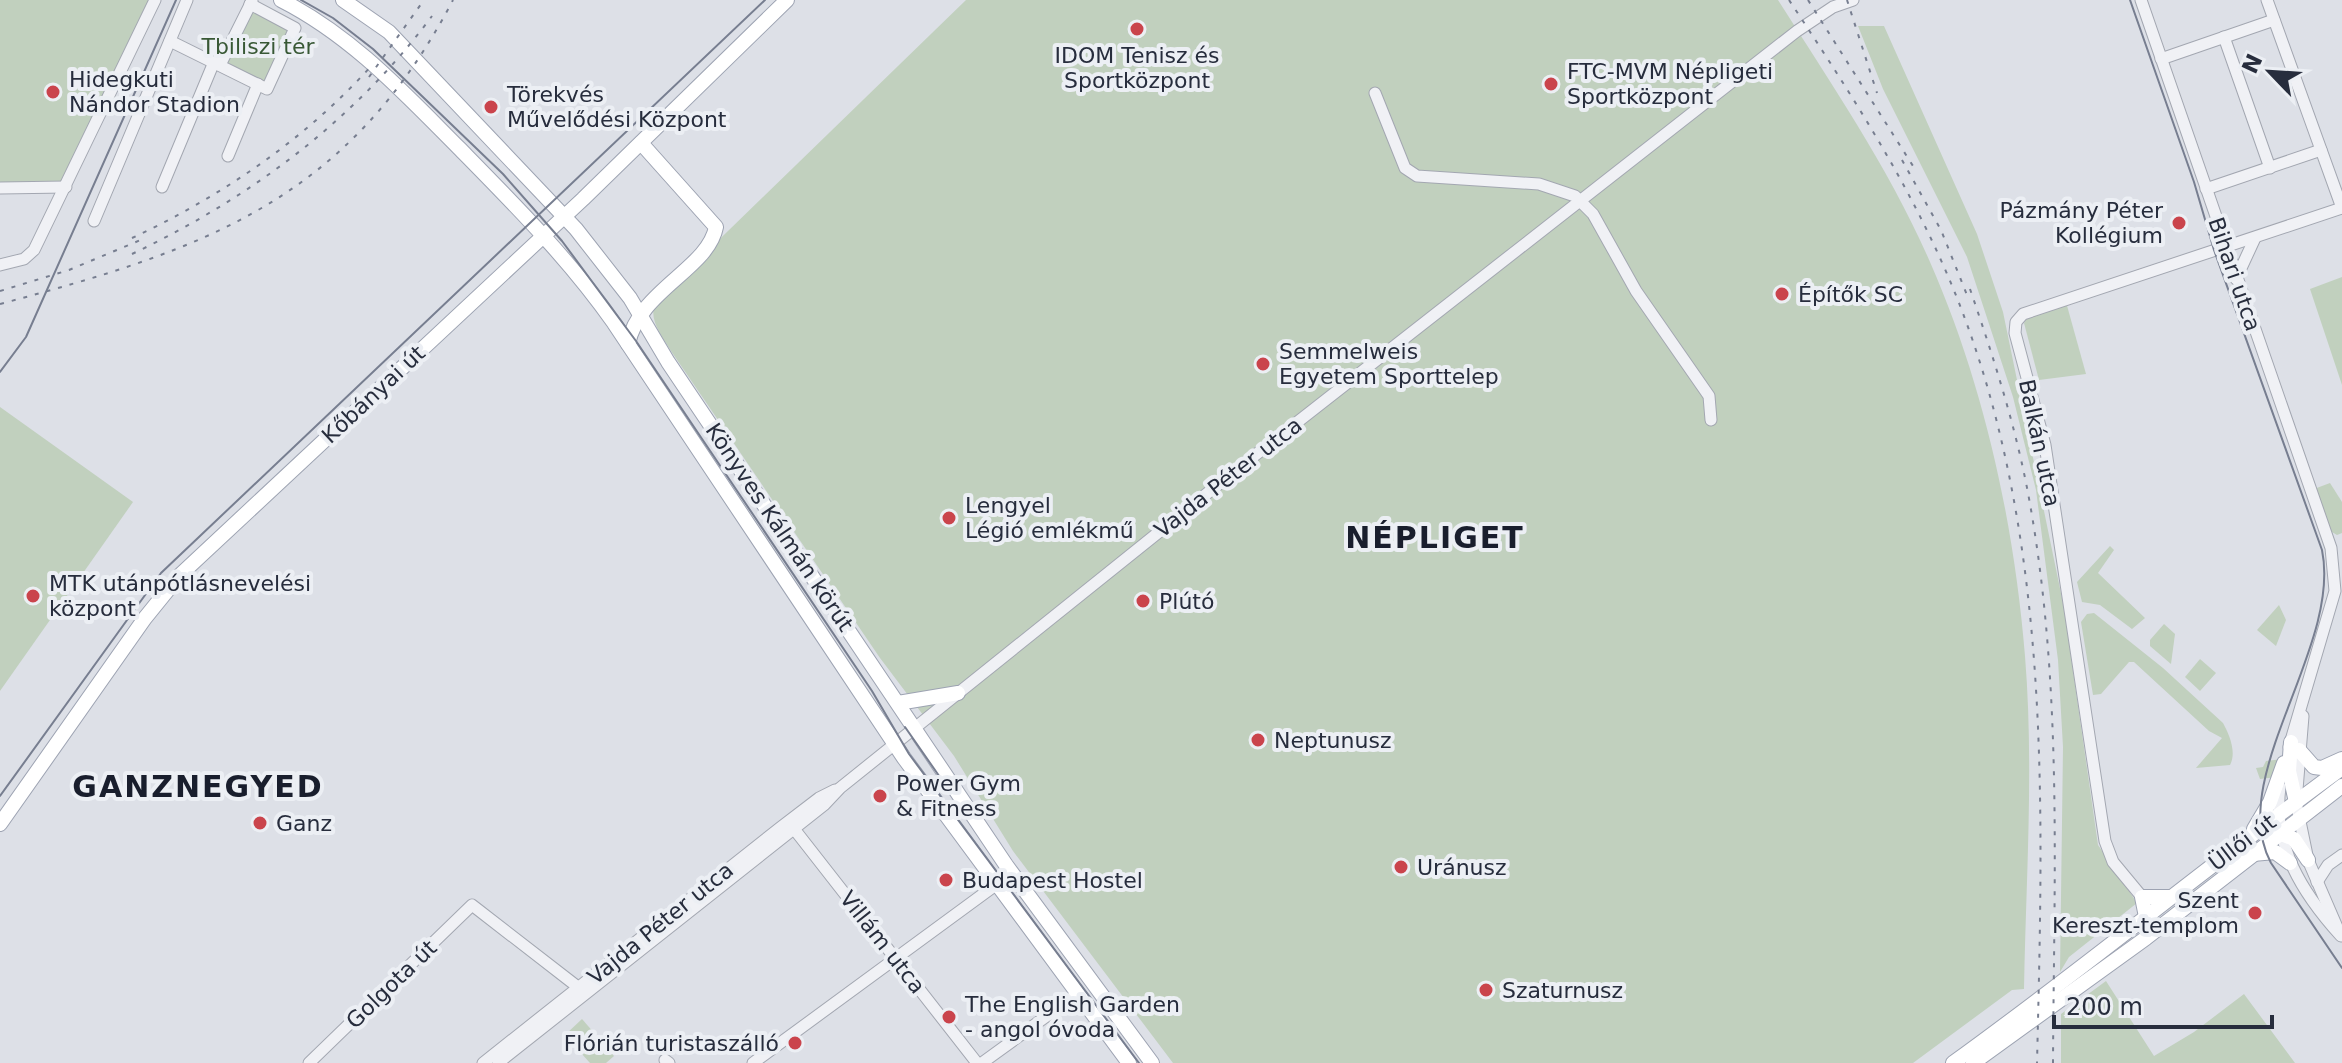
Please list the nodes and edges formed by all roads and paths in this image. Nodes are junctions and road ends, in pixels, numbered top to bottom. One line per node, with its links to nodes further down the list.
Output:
1 (155, 0): 21 (street)
2 (187, 0): 12 (street)
3 (281, 0): 29 (main road, Könyves Kálmán körút)
4 (343, 0): 27 (main road, Könyves Kálmán körút)
5 (787, 0): 17 (main road, Kőbányai út)
6 (1853, 0): 25 (street, Vajda Péter utca)
7 (2141, 0): 13 (street, Bihari utca)
8 (2267, 0): 10 (street)
9 (251, 2): 14 (street); 15 (street)
10 (2274, 20): 11 (street); 18 (street)
11 (2224, 37): 13 (street); 20 (street)
12 (170, 41): 14 (street); 28 (street)
13 (2161, 59): 24 (street, Bihari utca)
14 (217, 64): 15 (street); 22 (street)
15 (258, 84): 19 (street)
16 (1375, 93): 25 (street)
17 (641, 143): 27 (main road, Kőbányai út); 34 (main road)
18 (2321, 150): 20 (street); 26 (street)
19 (228, 156)
20 (2270, 168): 24 (street)
21 (66, 187): 23 (street); 32 (street)
22 (162, 187)
23 (0, 188)
24 (2206, 189): 31 (street, Bihari utca)
25 (1579, 201): 36 (street); 40 (street, Vajda Péter utca)
26 (2342, 208): 30 (street, Balkán utca)
27 (564, 216): 29 (main road, Kőbányai út); 34 (main road, Könyves Kálmán körút)
28 (94, 221)
29 (542, 235): 35 (main road, Könyves Kálmán körút); 53 (main road, Kőbányai út)
30 (2255, 238): 31 (street, Balkán utca); 33 (street)
31 (2225, 247): 33 (street, Bihari utca); 63 (street, Balkán utca)
32 (0, 265)
33 (2236, 279): 38 (street, Bihari utca)
34 (639, 313): 35 (main road); 41 (main road, Könyves Kálmán körút)
35 (628, 344): 43 (main road, Könyves Kálmán körút)
36 (1711, 420)
37 (2342, 538): 38 (street)
38 (2331, 548): 39 (street, Bihari utca)
39 (2339, 572): 44 (street)
40 (958, 693): 41 (main road); 42 (street, Vajda Péter utca)
41 (898, 703): 42 (main road, Könyves Kálmán körút)
42 (916, 729): 43 (street, Vajda Péter utca); 77 (main road, Könyves Kálmán körút)
43 (895, 745): 54 (street, Vajda Péter utca); 62 (main road, Könyves Kálmán körút)
44 (2295, 746): 45 (main road); 46 (street); 49 (main road)
45 (2342, 759)
46 (2284, 763): 51 (street); 56 (main road)
47 (2342, 768): 49 (main road, Üllői út)
48 (2342, 786): 50 (main road, Üllői út)
49 (2296, 802): 50 (main road); 51 (main road, Üllői út); 52 (street)
50 (2320, 802): 52 (main road, Üllői út)
51 (2279, 814): 55 (street); 56 (main road, Üllői út)
52 (2299, 818): 55 (main road, Üllői út); 59 (street)
53 (0, 824)
54 (791, 825): 68 (street, Villám utca); 69 (street, Vajda Péter utca)
55 (2281, 832): 56 (main road); 57 (main road, Üllői út); 59 (main road); 60 (street)
56 (2249, 837): 64 (main road, Üllői út)
57 (2253, 854): 60 (main road); 67 (main road, Üllői út)
58 (2342, 855): 61 (street)
59 (2308, 860): 61 (street)
60 (2290, 863): 66 (street)
61 (2317, 882): 66 (street)
62 (997, 884): 68 (street); 70 (main road, Könyves Kálmán körút)
63 (2142, 897): 64 (main road); 65 (main road)
64 (2171, 897): 65 (main road, Üllői út)
65 (2146, 917): 67 (main road); 78 (main road, Üllői út)
66 (2342, 937)
67 (2146, 938): 79 (main road, Üllői út)
68 (895, 959): 74 (street); 75 (street, Villám utca)
69 (582, 990): 71 (street, Golgota út); 72 (street, Vajda Péter utca); 73 (street, Vajda Péter utca)
70 (1077, 994): 75 (street); 76 (main road, Könyves Kálmán körút)
71 (309, 1063)
72 (483, 1063)
73 (498, 1063)
74 (753, 1063)
75 (979, 1063)
76 (1129, 1063)
77 (1152, 1063)
78 (1953, 1063)
79 (1973, 1063)

